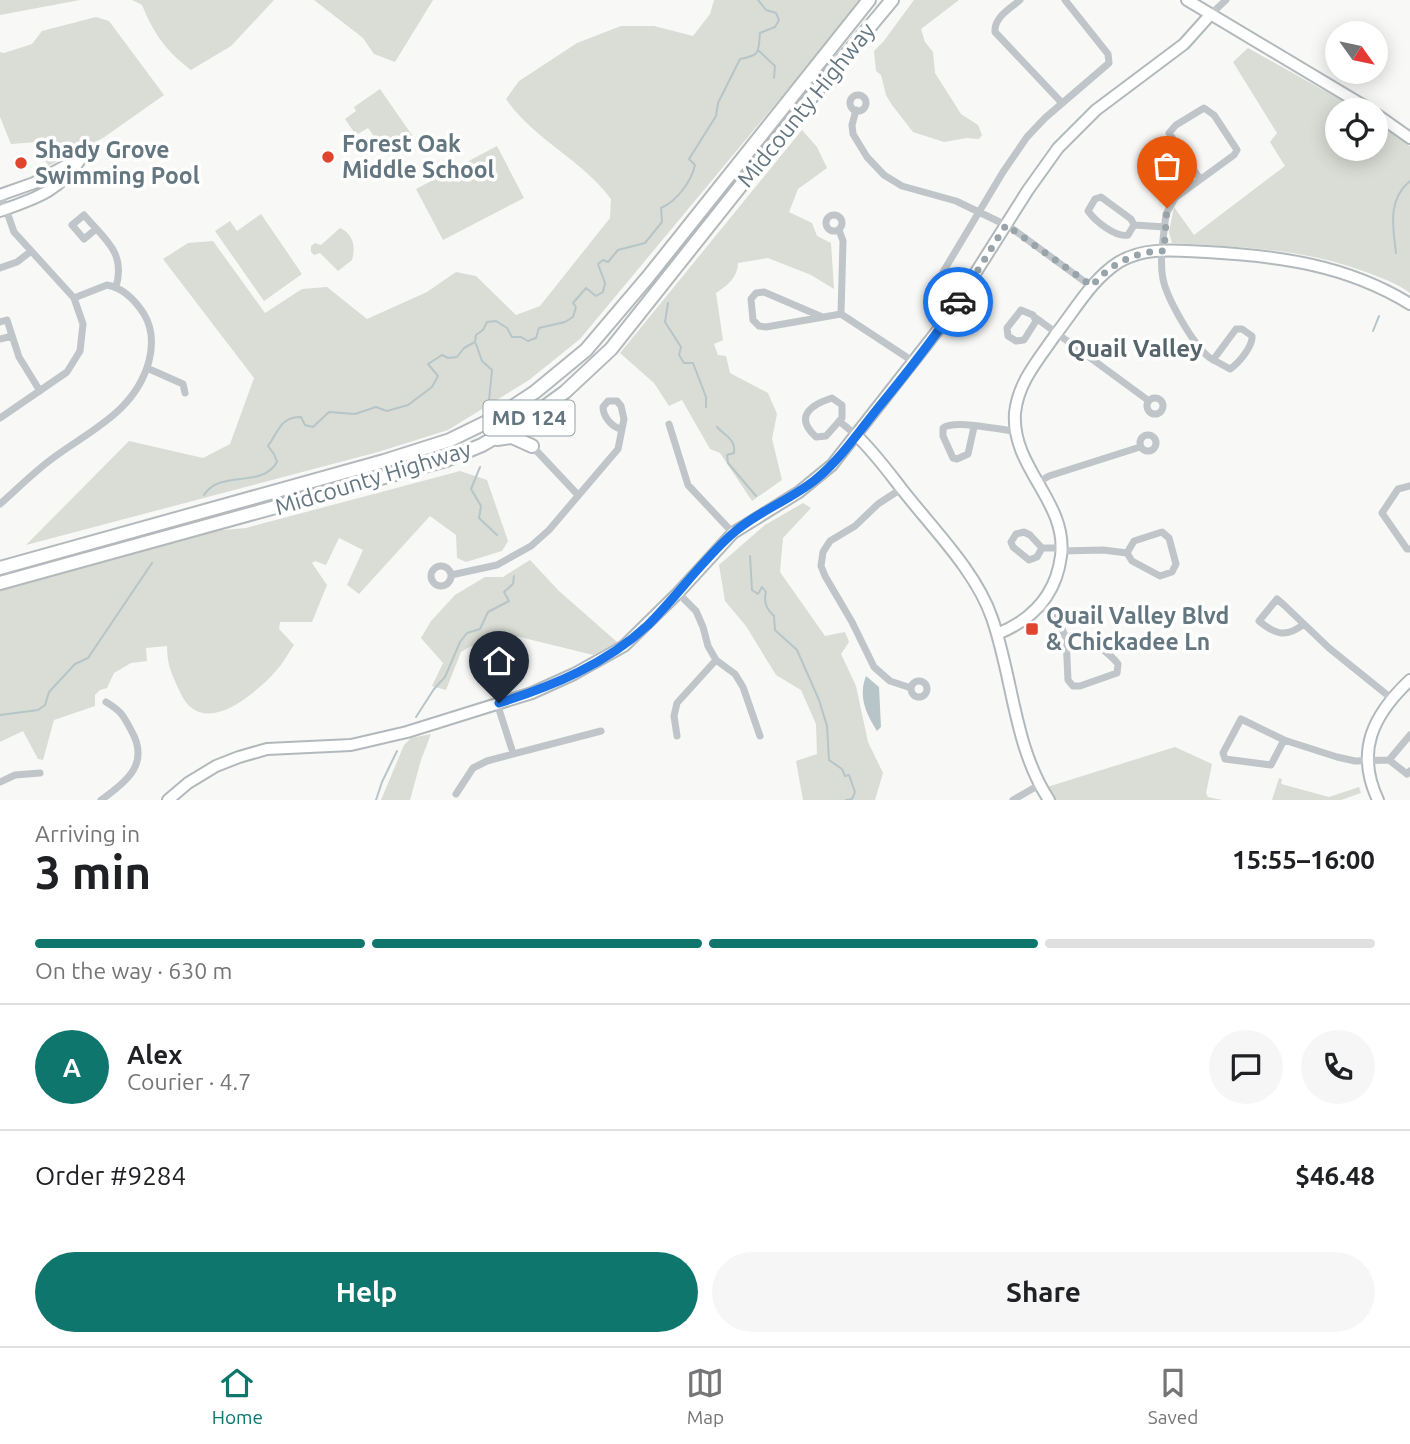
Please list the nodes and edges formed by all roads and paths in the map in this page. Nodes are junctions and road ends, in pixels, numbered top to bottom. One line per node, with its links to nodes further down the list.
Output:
1 (869, 0): 64 (main road, Midcounty Highway / MD 124)
2 (892, 0): 43 (main road, Midcounty Highway / MD 124)
3 (1020, 0): 9 (street)
4 (1065, 0): 9 (street)
5 (1187, 0): 7 (street)
6 (1226, 0): 7 (street)
7 (1210, 15): 8 (street); 17 (street)
8 (1351, 98)
9 (1062, 103): 16 (street)
10 (856, 110): 16 (street)
11 (1388, 122): 12 (street)
12 (1410, 138)
13 (1200, 179): 13 (street); 19 (street)
14 (1, 195): 15 (street); 15 (street)
15 (3, 210): 23 (street)
16 (981, 212): 17 (street); 25 (street)
17 (1006, 225): 26 (street); 38 (street)
18 (1135, 225): 18 (street); 19 (street)
19 (1165, 227): 22 (street)
20 (96, 229): 27 (street)
21 (839, 230): 30 (street)
22 (1164, 251): 26 (street); 29 (street); 37 (street)
23 (30, 252): 24 (street); 28 (street)
24 (0, 268)
25 (943, 272)
26 (1092, 286): 34 (street)
27 (116, 287): 28 (street); 39 (street)
28 (74, 298): 40 (street)
29 (1410, 304)
30 (841, 314): 31 (street); 38 (street)
31 (820, 316): 31 (street)
32 (1036, 318): 32 (street); 34 (street)
33 (0, 322): 35 (street)
34 (1057, 334): 42 (street); 49 (street)
35 (12, 336): 36 (street); 40 (street)
36 (0, 340)
37 (1213, 360): 37 (street)
38 (914, 362): 50 (street)
39 (147, 368): 41 (street); 58 (street)
40 (40, 391): 44 (street)
41 (186, 393)
42 (1149, 401)
43 (532, 416): 51 (main road, Midcounty Highway / MD 124); 52 (main road)
44 (0, 418)
45 (839, 421): 45 (street); 50 (street)
46 (669, 424): 59 (street)
47 (974, 427): 47 (street); 49 (street)
48 (621, 429): 57 (street)
49 (1015, 431): 54 (street)
50 (856, 435): 56 (street); 59 (street)
51 (494, 439): 52 (main road); 66 (main road, Midcounty Highway / MD 124)
52 (532, 446): 57 (street)
53 (1140, 447): 54 (street)
54 (1037, 483): 62 (street)
55 (1410, 486): 61 (street)
56 (901, 488): 70 (street); 74 (street)
57 (579, 495): 65 (street)
58 (0, 504)
59 (733, 533): 67 (street)
60 (1042, 548): 60 (street); 62 (street)
61 (1410, 549)
62 (1062, 550): 63 (street); 68 (street)
63 (1127, 553): 63 (street)
64 (0, 568)
65 (450, 575)
66 (0, 583)
67 (678, 593): 72 (street); 77 (street)
68 (1041, 605): 70 (street); 71 (street)
69 (1304, 624): 69 (street); 75 (street)
70 (997, 634): 89 (street)
71 (1066, 638): 71 (street)
72 (716, 660): 80 (street); 81 (street)
73 (1410, 680): 75 (street)
74 (911, 688)
75 (1391, 698): 85 (street)
76 (106, 702): 91 (street)
77 (497, 703): 83 (street); 92 (street)
78 (601, 731): 83 (street)
79 (1410, 735): 84 (street)
80 (677, 736)
81 (760, 736)
82 (1284, 740): 82 (street); 85 (street)
83 (513, 753): 90 (street)
84 (1389, 760): 85 (street); 86 (street)
85 (1368, 761): 95 (street)
86 (1410, 771)
87 (40, 773): 88 (street)
88 (0, 782)
89 (1039, 785): 93 (street); 94 (street)
90 (456, 794)
91 (101, 800)
92 (168, 800)
93 (1013, 800)
94 (1049, 800)
95 (1378, 800)

